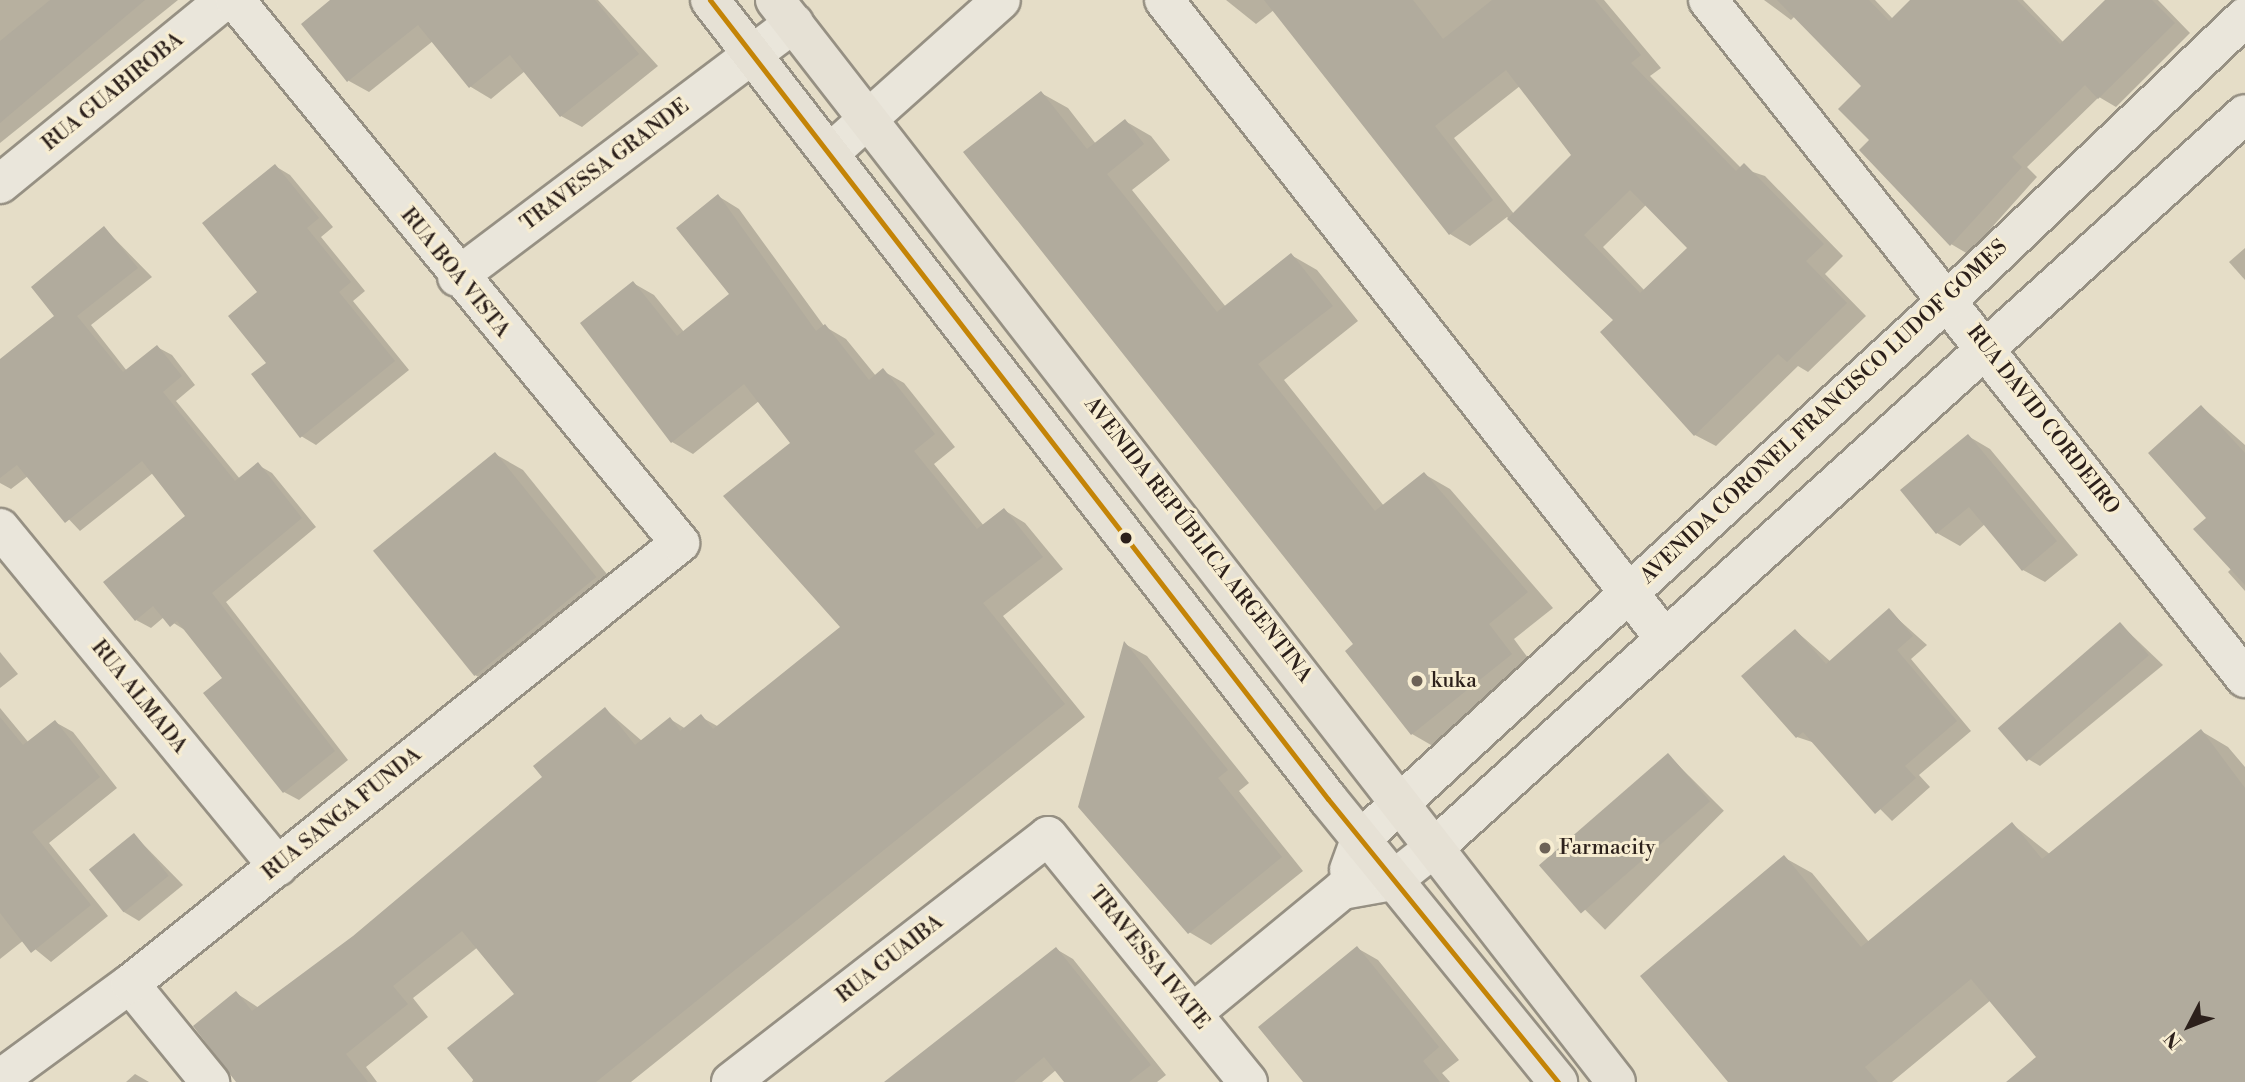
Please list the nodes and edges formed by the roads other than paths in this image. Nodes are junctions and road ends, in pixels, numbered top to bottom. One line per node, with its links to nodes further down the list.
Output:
1 (225, 0): 13 (street, RUA GUABIROBA)
2 (235, 0): 14 (street, RUA BOA VISTA)
3 (710, 0): 9 (main road)
4 (1000, 0): 11 (street)
5 (1164, 0): 19 (street)
6 (1708, 0): 15 (street, RUA DAVID CORDEIRO)
7 (785, 12): 9 (street, TRAVESSA GRANDE); 11 (main road, AVENIDA REPÚBLICA ARGENTINA)
8 (2245, 17): 15 (street, AVENIDA CORONEL FRANCISCO LUDOF GOMES)
9 (752, 53): 12 (main road); 14 (street, TRAVESSA GRANDE)
10 (2245, 114): 16 (street)
11 (871, 118): 12 (street); 22 (main road, AVENIDA REPÚBLICA ARGENTINA)
12 (830, 153): 24 (main road)
13 (0, 184)
14 (457, 277): 18 (street, RUA BOA VISTA)
15 (1949, 299): 16 (street, RUA DAVID CORDEIRO); 19 (street, AVENIDA CORONEL FRANCISCO LUDOF GOMES)
16 (1986, 346): 20 (street); 21 (street, RUA DAVID CORDEIRO)
17 (0, 528): 26 (street, RUA ALMADA)
18 (680, 543): 26 (street, RUA SANGA FUNDA)
19 (1629, 593): 20 (street); 22 (street, AVENIDA CORONEL FRANCISCO LUDOF GOMES)
20 (1665, 639): 25 (street)
21 (2245, 678)
22 (1399, 803): 24 (street, AVENIDA CORONEL FRANCISCO LUDOF GOMES); 25 (main road, AVENIDA REPÚBLICA ARGENTINA)
23 (1048, 836): 30 (street, TRAVESSA IVATE); 33 (street, RUA GUAIBA)
24 (1360, 840): 27 (main road); 28 (street)
25 (1435, 847): 27 (street); 36 (main road, AVENIDA REPÚBLICA ARGENTINA)
26 (278, 866): 29 (street, RUA SANGA FUNDA)
27 (1392, 881): 28 (street); 35 (main road)
28 (1342, 890): 30 (street)
29 (130, 984): 31 (street, RUA SANGA FUNDA); 32 (street)
30 (1194, 1012): 34 (street, TRAVESSA IVATE)
31 (0, 1079)
32 (210, 1082)
33 (731, 1082)
34 (1248, 1082)
35 (1558, 1082)
36 (1616, 1082)

